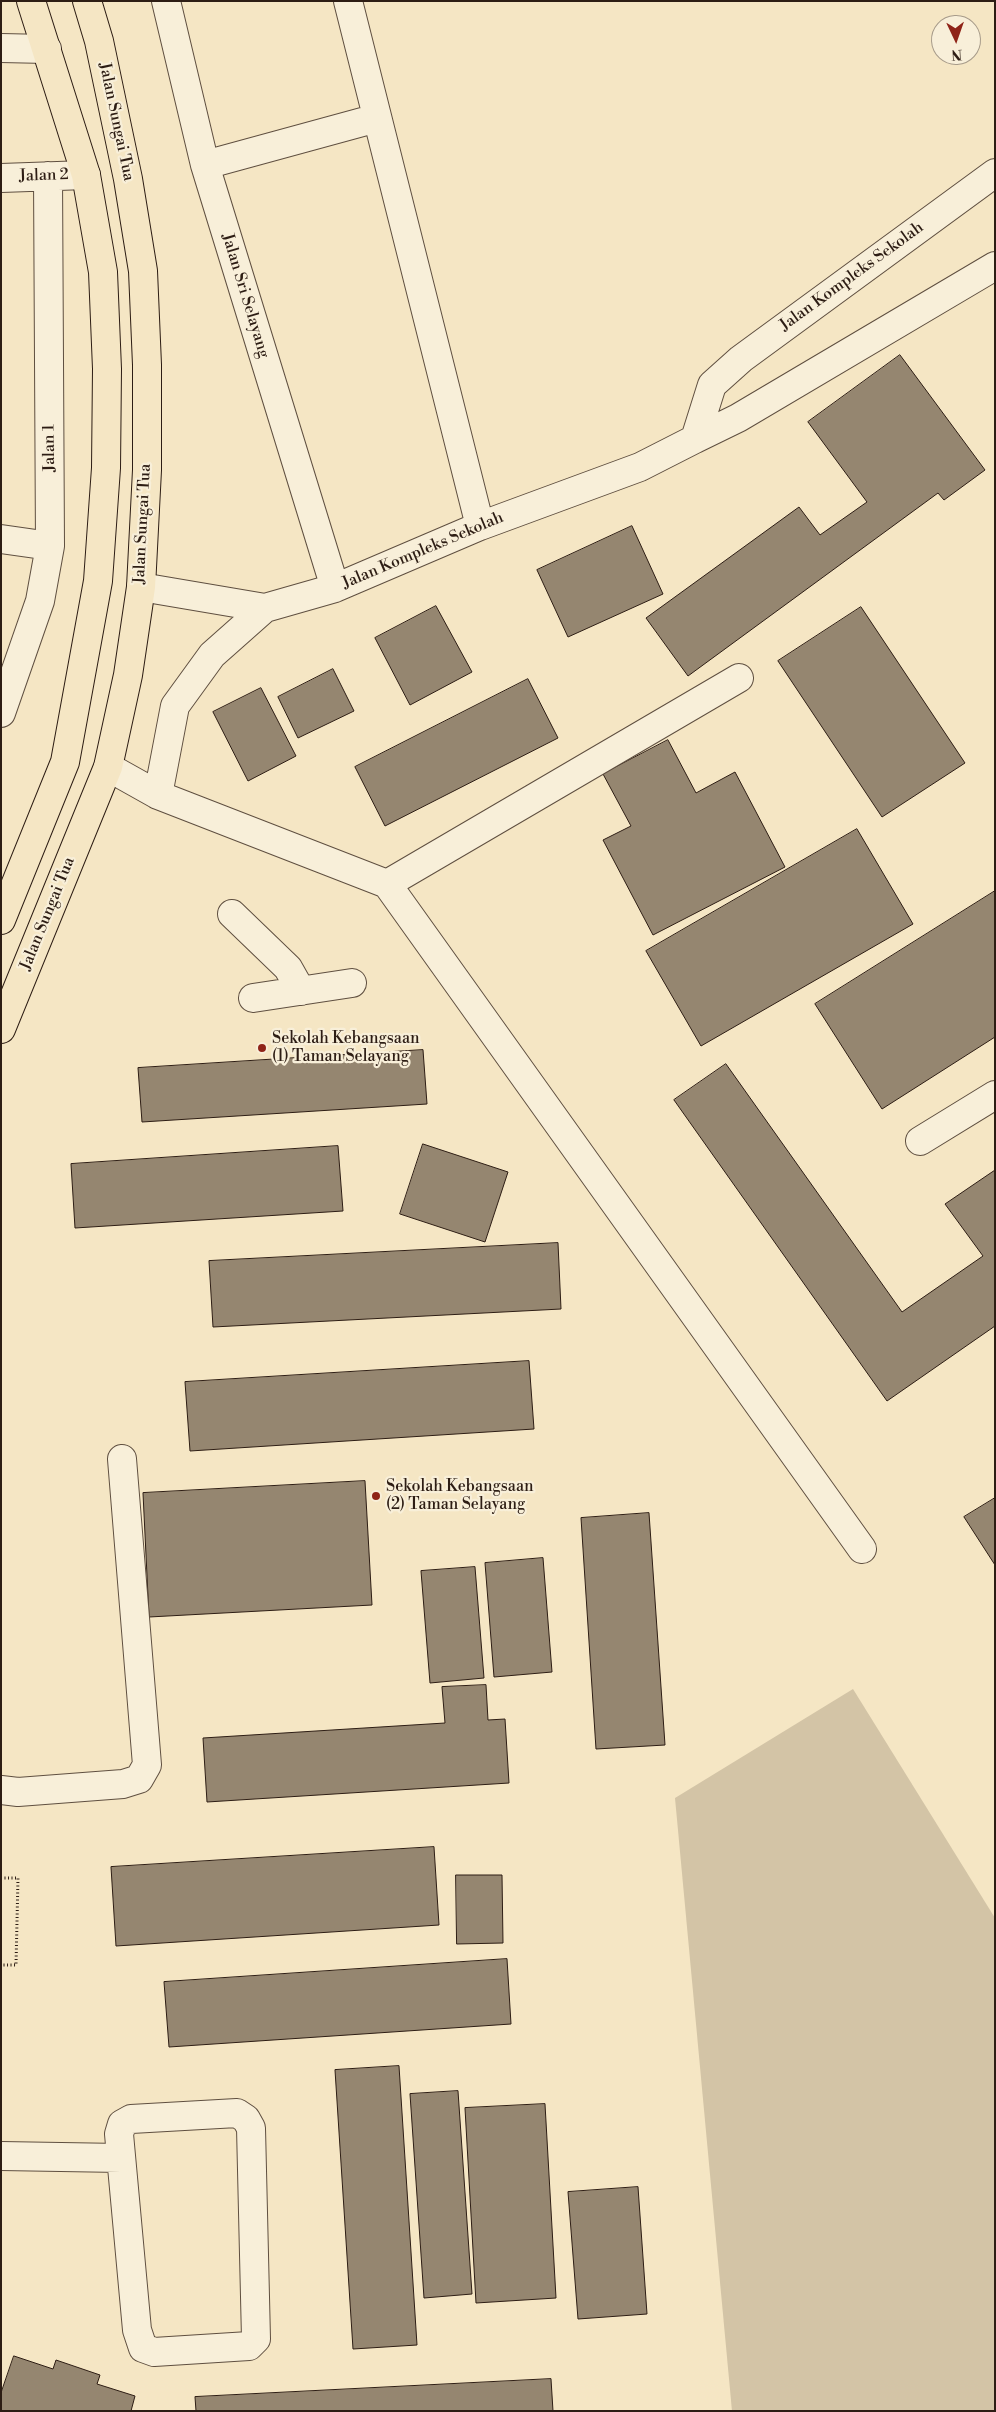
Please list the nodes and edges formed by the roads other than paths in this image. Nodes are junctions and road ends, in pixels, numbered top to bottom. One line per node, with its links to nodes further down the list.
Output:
1 (31, 1): 6 (main road)
2 (87, 1): 18 (main road, Jalan Sungai Tua)
3 (166, 1): 8 (street, Jalan Sri Selayang)
4 (348, 1): 7 (street)
5 (1, 48): 6 (street)
6 (47, 49): 10 (main road)
7 (377, 118): 8 (street); 15 (street)
8 (205, 165): 19 (street, Jalan Sri Selayang)
9 (995, 173): 14 (street, Jalan Kompleks Sekolah)
10 (86, 175): 11 (street, Jalan 2); 27 (main road)
11 (48, 176): 12 (street, Jalan 2); 17 (street, Jalan 1)
12 (1, 178)
13 (995, 266): 14 (street, Jalan Kompleks Sekolah)
14 (695, 439): 15 (street, Jalan Kompleks Sekolah)
15 (480, 526): 19 (street, Jalan Kompleks Sekolah)
16 (1, 539): 17 (street)
17 (50, 546): 22 (street, Jalan 1)
18 (141, 587): 20 (street, Jalan Kompleks Sekolah); 23 (main road, Jalan Sungai Tua)
19 (335, 588): 20 (street, Jalan Kompleks Sekolah)
20 (265, 608): 24 (street)
21 (740, 678): 25 (street)
22 (1, 713)
23 (108, 767): 24 (street); 31 (main road, Jalan Sungai Tua)
24 (158, 795): 25 (street)
25 (387, 884): 35 (street)
26 (232, 914): 29 (street)
27 (1, 920)
28 (352, 983): 29 (street)
29 (301, 991): 30 (street)
30 (253, 998)
31 (1, 1029)
32 (995, 1095): 33 (street)
33 (920, 1140)
34 (122, 1460): 36 (street)
35 (862, 1549)
36 (1, 1790)
37 (1, 2156): 38 (street)
38 (121, 2158): 38 (street)

